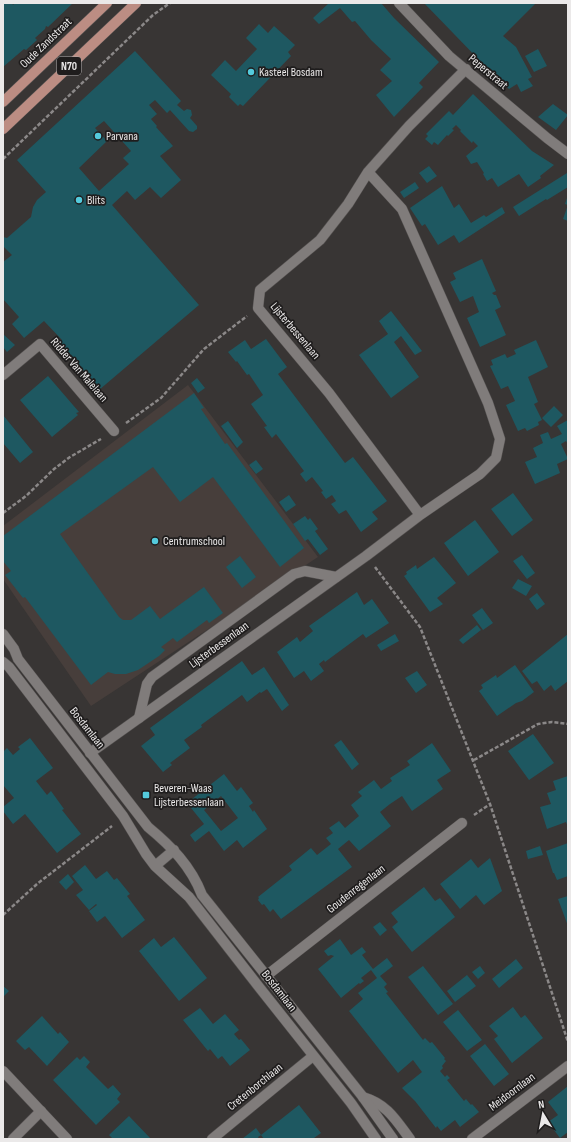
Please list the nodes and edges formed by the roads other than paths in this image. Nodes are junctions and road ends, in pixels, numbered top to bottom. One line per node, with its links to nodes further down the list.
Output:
1 (106, 3): 5 (main road, Oude Zandstraat / N70)
2 (136, 3): 6 (main road, N70)
3 (399, 3): 4 (street, Peperstraat)
4 (466, 69): 7 (street, Peperstraat); 8 (street, Lijsterbessenlaan)
5 (3, 102)
6 (3, 129)
7 (568, 154)
8 (368, 172): 11 (street, Lijsterbessenlaan); 11 (street, Lijsterbessenlaan)
9 (3, 375): 10 (street, Ridder Van Malelaan)
10 (114, 431)
11 (420, 515): 12 (street, Lijsterbessenlaan)
12 (336, 577): 15 (street, Lijsterbessenlaan); 15 (street)
13 (3, 634): 16 (street, Bosdamlaan)
14 (3, 662): 19 (street, Bosdamlaan)
15 (139, 718): 16 (street, Lijsterbessenlaan)
16 (90, 753): 18 (street, Bosdamlaan)
17 (462, 824): 20 (street, Goudenregenlaan)
18 (174, 850): 19 (street); 20 (street, Bosdamlaan)
19 (155, 866): 21 (street, Bosdamlaan)
20 (266, 976): 24 (street, Bosdamlaan)
21 (313, 1056): 28 (street, Cretenborchlaan); 29 (street, Bosdamlaan)
22 (568, 1066): 32 (street, Meidoornlaan)
23 (3, 1071): 25 (street)
24 (363, 1097): 30 (street, Bosdamlaan); 31 (street, Bosdamlaan)
25 (41, 1111): 26 (street); 27 (street)
26 (13, 1139)
27 (67, 1139)
28 (212, 1139)
29 (376, 1139)
30 (393, 1139)
31 (410, 1139)
32 (472, 1139)

